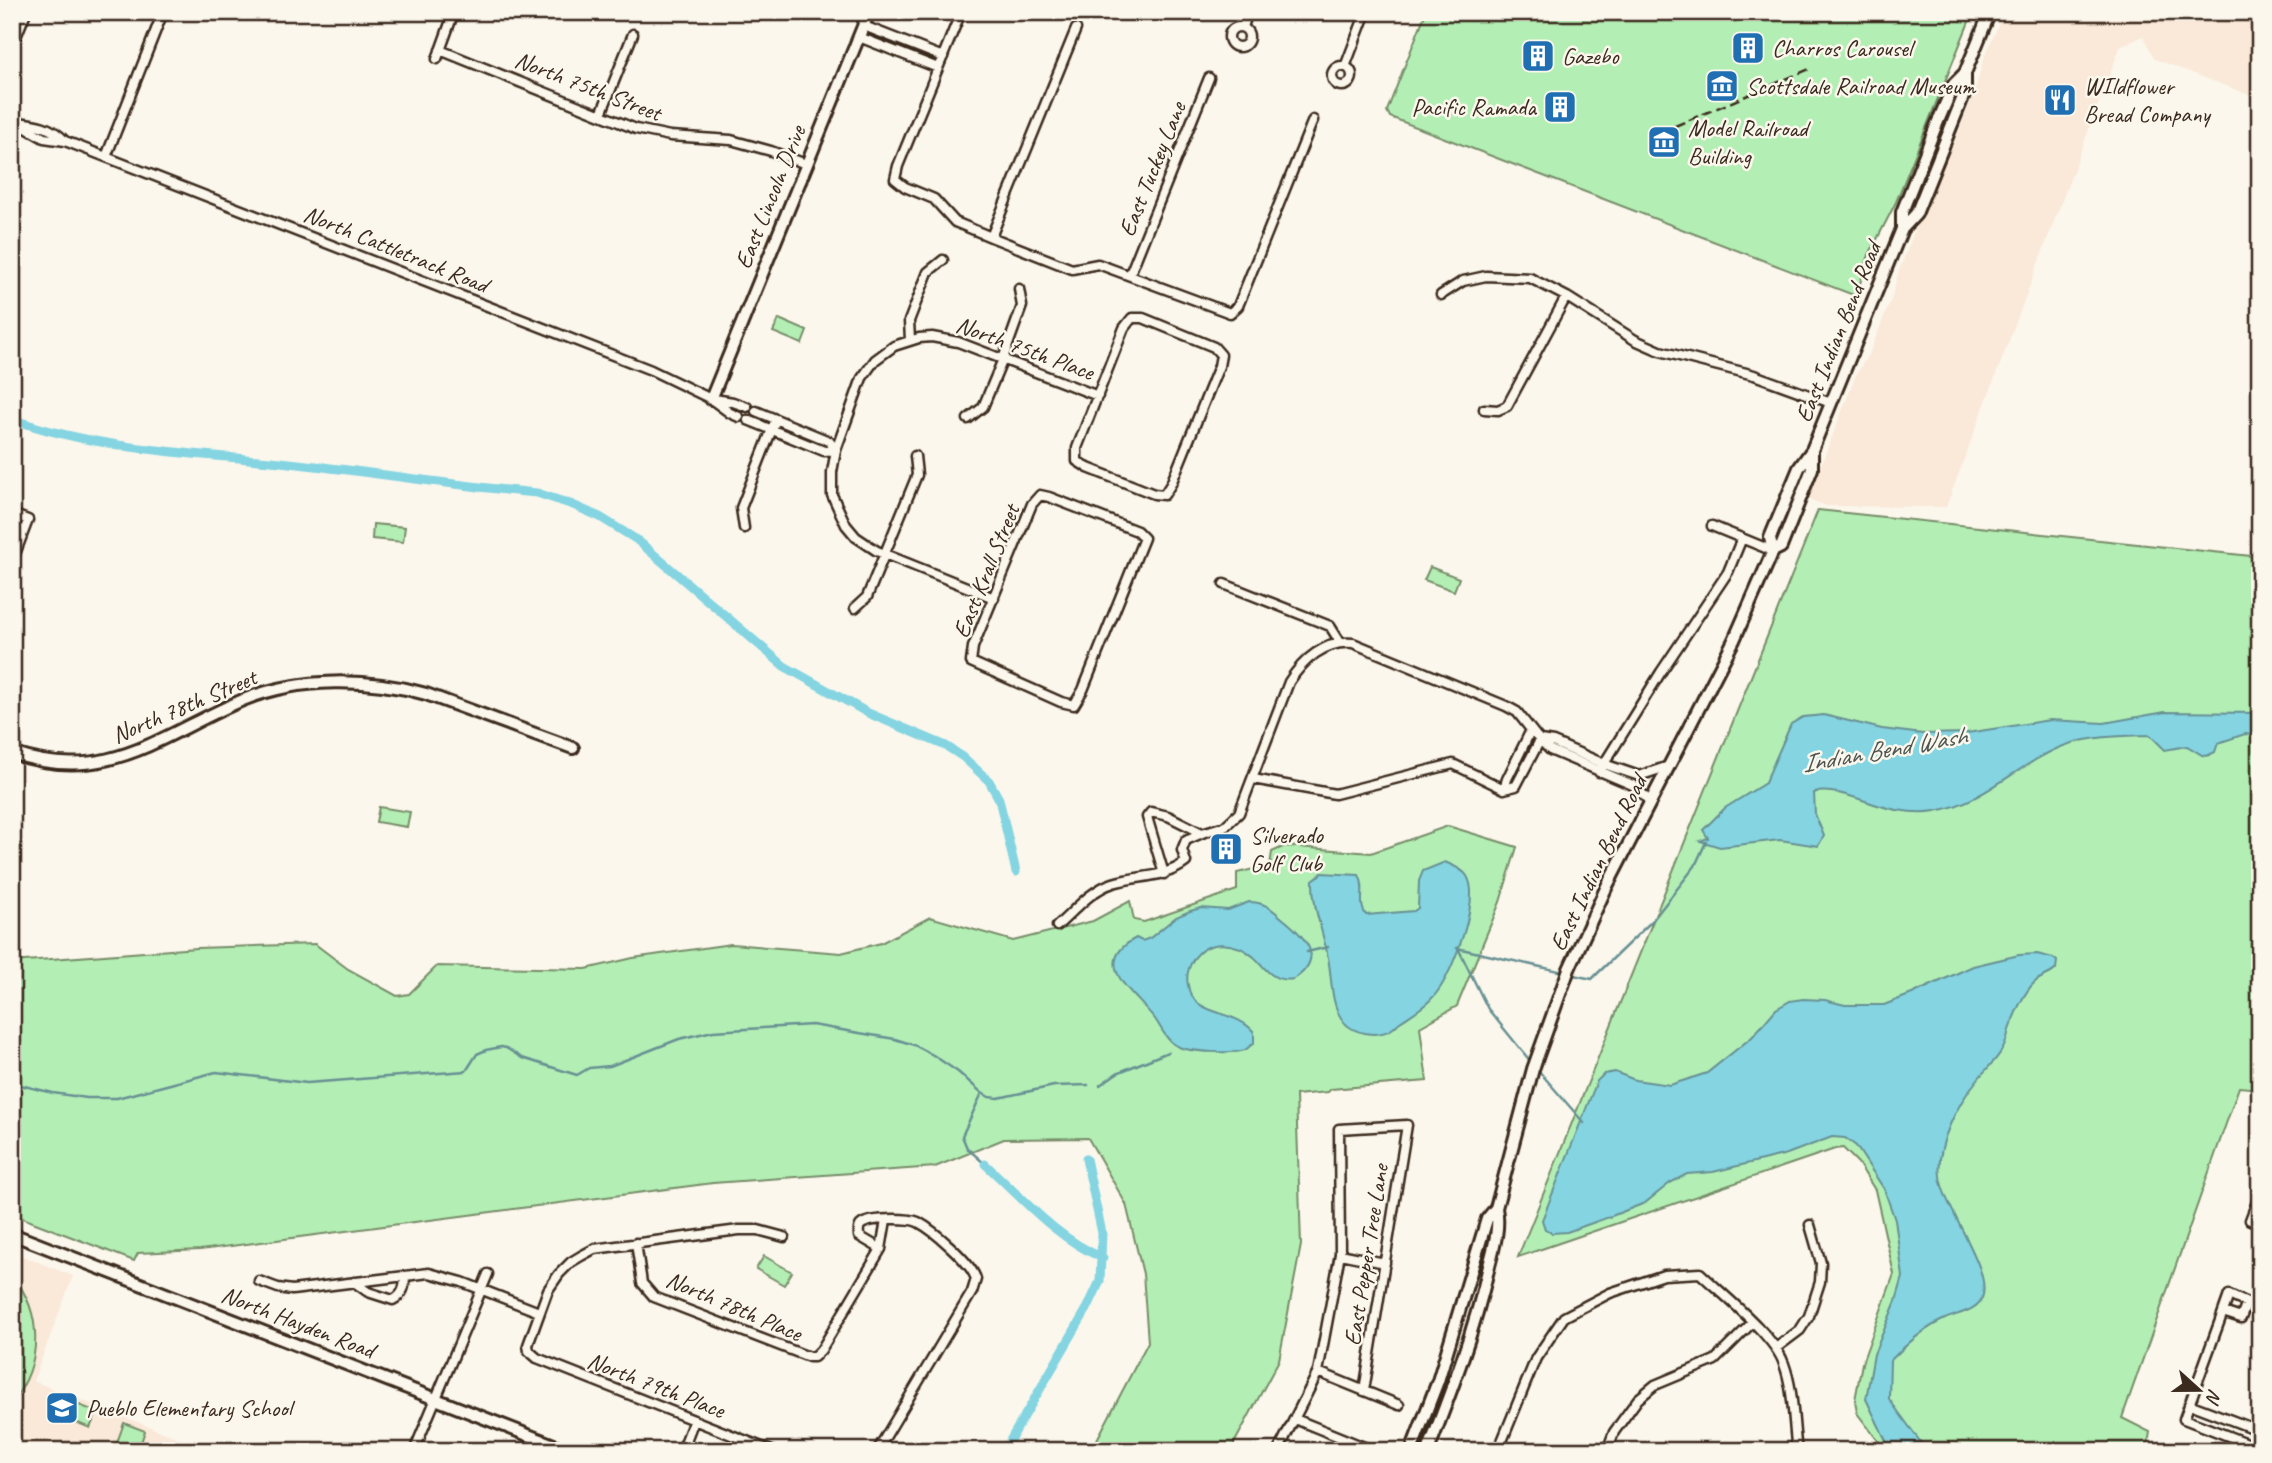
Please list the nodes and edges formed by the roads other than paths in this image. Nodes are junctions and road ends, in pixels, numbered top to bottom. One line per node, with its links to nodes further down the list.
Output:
1 (26, 12): 14 (street)
2 (163, 12): 22 (street)
3 (454, 12): 19 (street, North 75th Street)
4 (869, 12): 9 (main road, East Lincoln Drive)
5 (961, 12): 15 (street)
6 (1248, 12): 10 (street)
7 (1366, 12): 16 (street)
8 (1990, 12): 34 (main road, East Indian Bend Road)
9 (864, 26): 13 (main road, East Lincoln Drive); 15 (street)
10 (1242, 27)
11 (1076, 29): 24 (street)
12 (634, 34): 19 (street)
13 (859, 37): 17 (street); 23 (main road, East Lincoln Drive)
14 (12, 47)
15 (943, 57): 17 (street)
16 (1345, 67)
17 (938, 68): 24 (street)
18 (1209, 78): 26 (street, East Tuckey Lane)
19 (601, 114): 23 (street, North 75th Street)
20 (1313, 120): 26 (street)
21 (13, 121): 22 (street, North Cattletrack Road)
22 (106, 157): 33 (street, North Cattletrack Road)
23 (806, 164): 33 (main road, East Lincoln Drive)
24 (991, 237): 26 (street)
25 (943, 260): 30 (street)
26 (1130, 274)
27 (1019, 289): 31 (street)
28 (1441, 295): 29 (street)
29 (1566, 297): 34 (street); 36 (street)
30 (910, 340): 31 (street, North 75th Place); 41 (street, North 75th Place)
31 (1003, 359): 32 (street, North 75th Place); 39 (street)
32 (1098, 396): 32 (street)
33 (711, 398): 35 (street, North Cattletrack Road); 40 (street, North Cattletrack Road)
34 (1831, 403): 47 (main road, East Indian Bend Road)
35 (747, 407)
36 (1485, 409)
37 (756, 411): 38 (street)
38 (775, 419): 40 (street); 41 (street)
39 (968, 419)
40 (771, 430): 41 (street, North Cattletrack Road); 45 (street)
41 (836, 450): 48 (street, North 75th Place)
42 (915, 456): 48 (street)
43 (12, 514): 49 (street)
44 (1712, 526): 46 (street)
45 (744, 528)
46 (1742, 538): 47 (street); 61 (street)
47 (1773, 551): 60 (main road, East Indian Bend Road)
48 (884, 554): 51 (street, North 75th Place); 52 (street)
49 (12, 562)
50 (1224, 584): 53 (street)
51 (993, 598): 51 (street, East Krall Street)
52 (855, 608)
53 (1340, 642): 54 (street); 62 (street)
54 (1531, 730): 55 (street); 58 (street)
55 (1540, 740): 59 (street); 61 (street)
56 (573, 748): 57 (main road, North 78th Street)
57 (12, 753)
58 (1517, 759): 59 (street); 63 (street)
59 (1529, 764): 63 (street)
60 (1669, 766): 61 (street); 64 (main road, East Indian Bend Road)
61 (1601, 768): 64 (street)
62 (1253, 779): 63 (street); 65 (street)
63 (1504, 789)
64 (1650, 802): 69 (main road, East Indian Bend Road)
65 (1202, 833): 66 (street); 66 (street)
66 (1164, 874): 67 (street)
67 (1057, 926)
68 (2260, 1194): 71 (street)
69 (1496, 1208): 104 (main road, East Indian Bend Road); 105 (main road, East Indian Bend Road)
70 (886, 1220): 76 (street); 76 (street); 101 (street)
71 (2260, 1223)
72 (1810, 1225): 87 (street)
73 (12, 1234): 90 (main road, North Hayden Road)
74 (784, 1237): 75 (street)
75 (636, 1243): 76 (street, North 78th Place); 84 (street)
76 (881, 1249)
77 (1340, 1254): 78 (street); 78 (street, East Pepper Tree Lane); 88 (street)
78 (1385, 1263): 89 (street, East Pepper Tree Lane)
79 (488, 1275): 83 (street)
80 (405, 1276): 82 (street); 82 (street); 83 (street)
81 (259, 1281): 82 (street)
82 (354, 1282)
83 (481, 1290): 84 (street); 90 (street)
84 (539, 1312): 94 (street, North 79th Place)
85 (2223, 1312): 91 (street)
86 (1752, 1323): 87 (street); 106 (street); 107 (street)
87 (1776, 1348): 108 (street)
88 (1318, 1373): 89 (street); 93 (street)
89 (1364, 1391): 92 (street)
90 (436, 1398): 97 (street); 98 (main road, North Hayden Road)
91 (2189, 1404): 95 (street); 96 (street)
92 (1399, 1405)
93 (1295, 1419): 102 (street); 103 (street)
94 (694, 1420): 99 (street); 100 (street, North 79th Place)
95 (2260, 1431)
96 (2260, 1441)
97 (414, 1451)
98 (569, 1451)
99 (682, 1451)
100 (772, 1451)
101 (877, 1451)
102 (1278, 1451)
103 (1374, 1451)
104 (1411, 1451)
105 (1428, 1451)
106 (1498, 1451)
107 (1607, 1451)
108 (1797, 1451)

